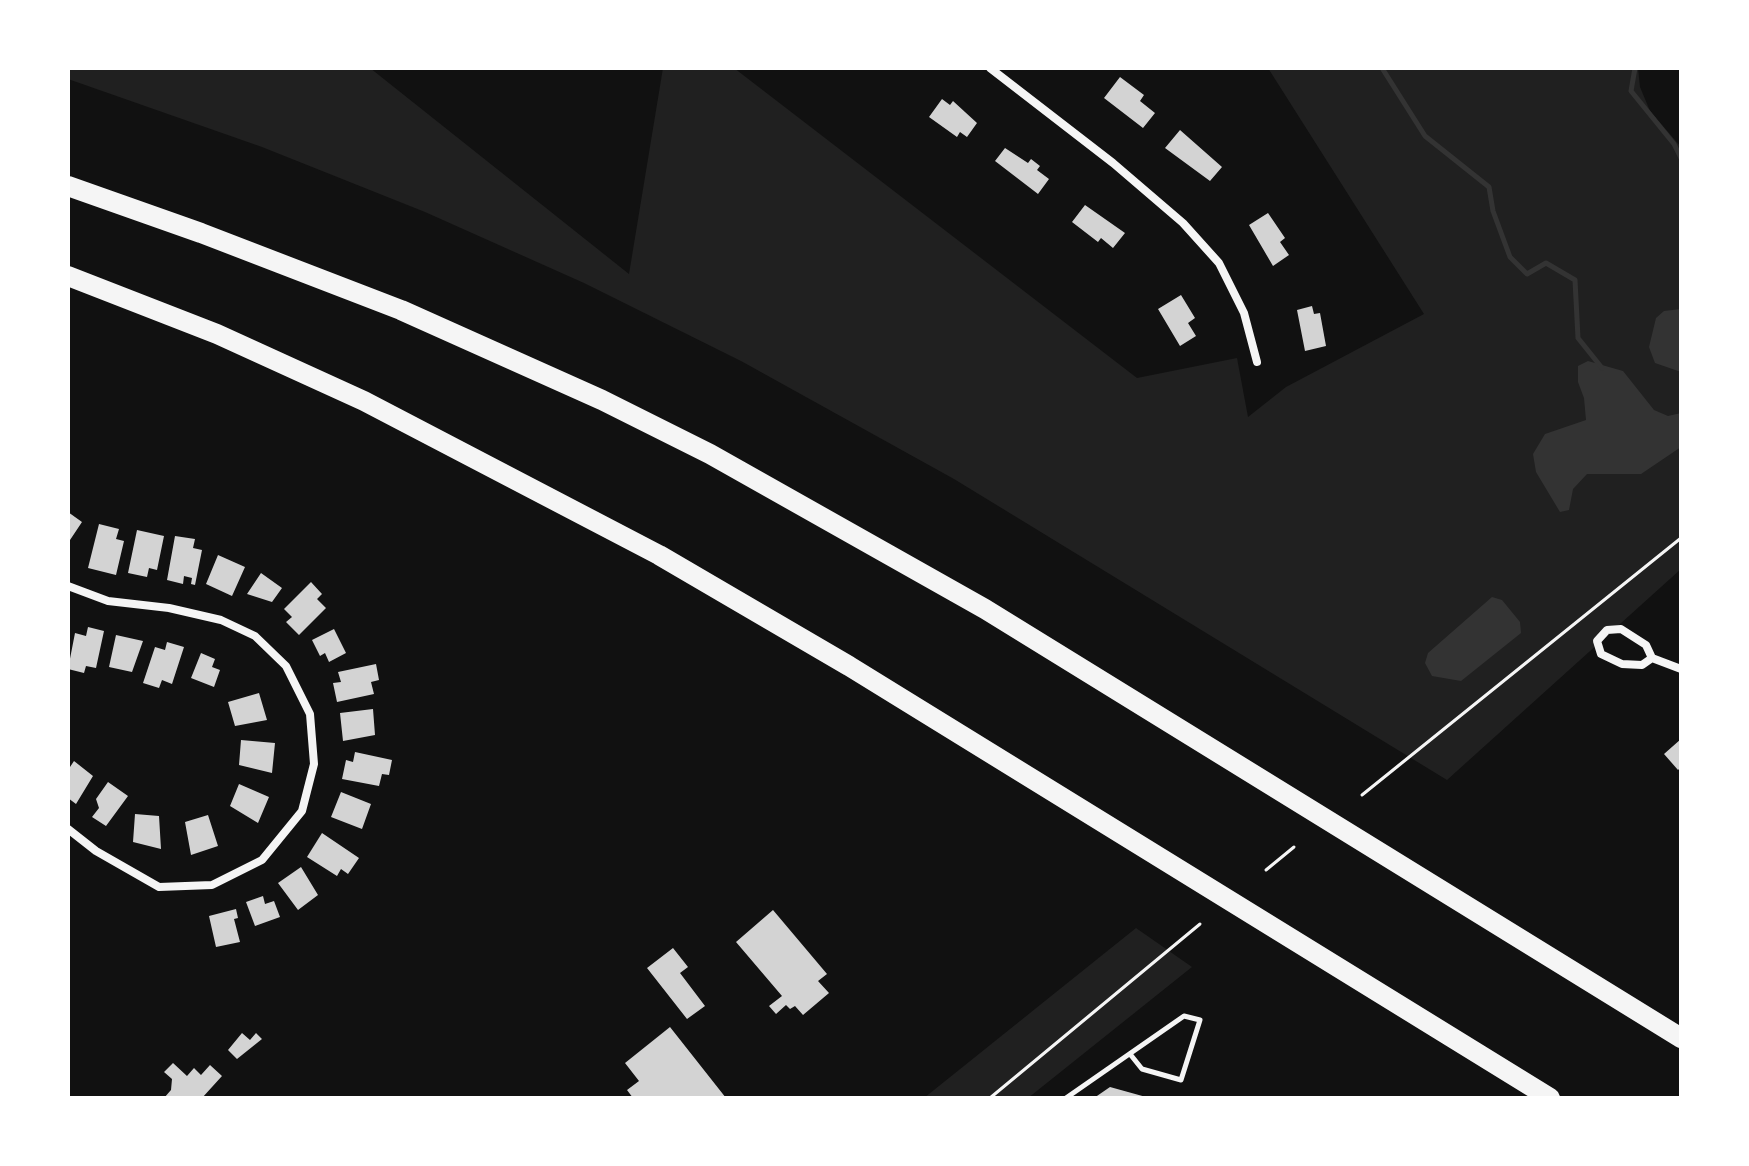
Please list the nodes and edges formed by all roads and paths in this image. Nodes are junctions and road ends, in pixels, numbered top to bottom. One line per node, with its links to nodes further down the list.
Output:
1 (990, 68): 4 (street)
2 (68, 186): 14 (highway)
3 (68, 276): 18 (highway)
4 (1257, 362)
5 (1681, 538): 9 (path)
6 (68, 586): 10 (street)
7 (1652, 658): 7 (street); 8 (street)
8 (1681, 669)
9 (1362, 795)
10 (68, 829)
11 (1294, 847): 12 (path)
12 (1266, 870)
13 (1200, 924): 16 (path)
14 (1681, 1038)
15 (1130, 1054): 15 (lane); 17 (lane)
16 (990, 1098)
17 (1066, 1098)
18 (1550, 1098)

